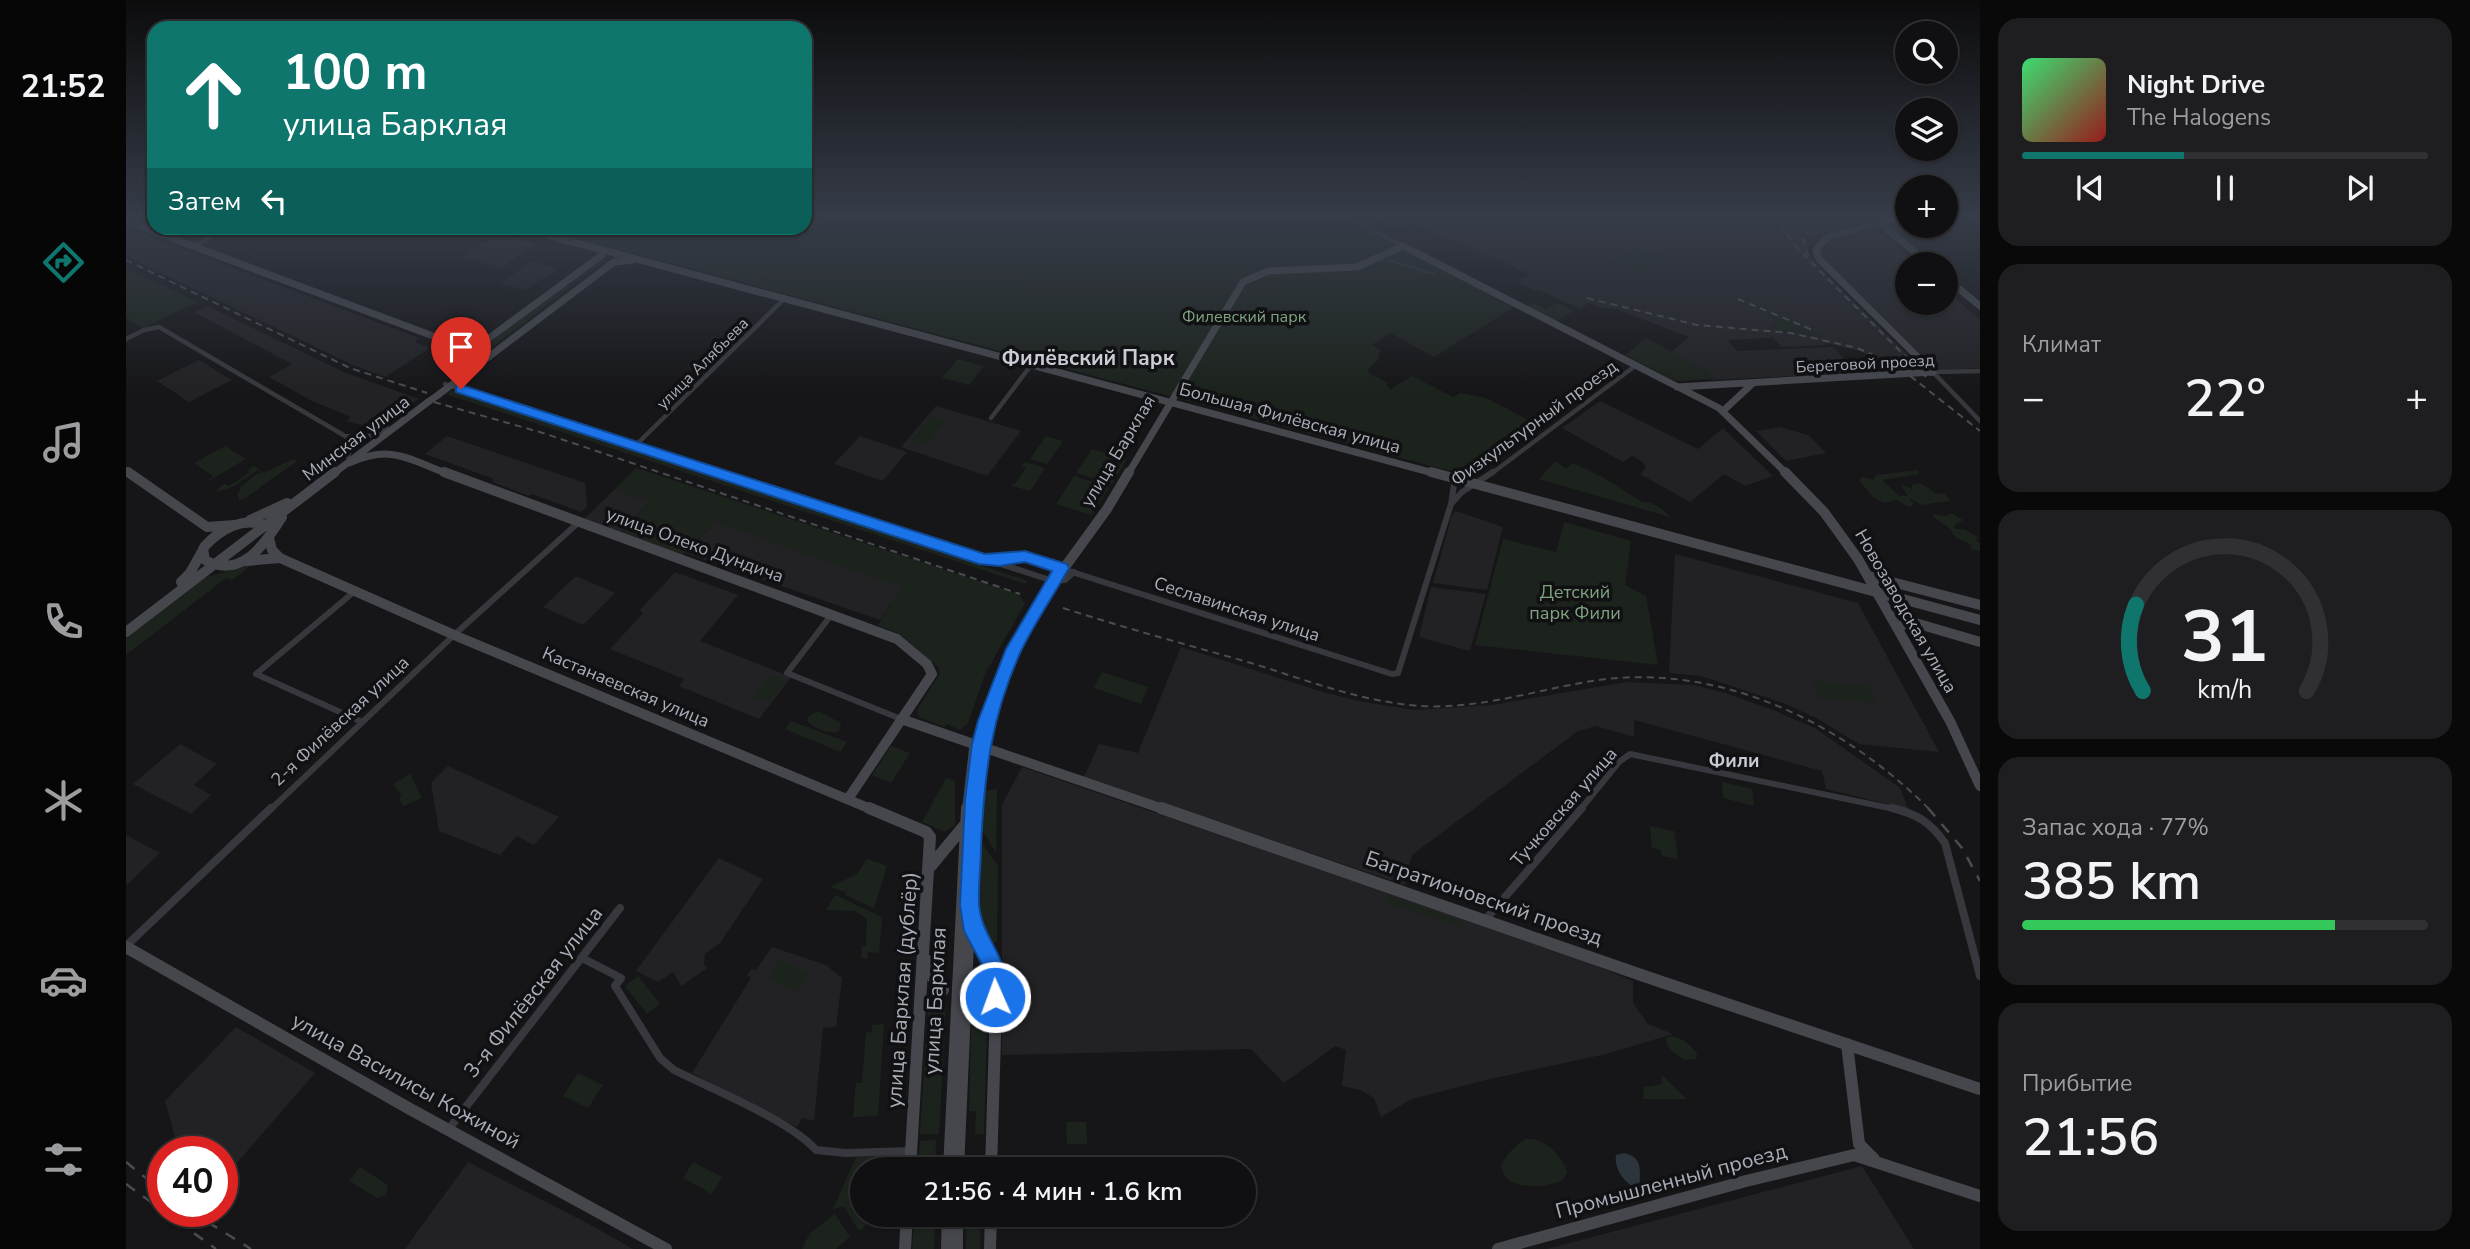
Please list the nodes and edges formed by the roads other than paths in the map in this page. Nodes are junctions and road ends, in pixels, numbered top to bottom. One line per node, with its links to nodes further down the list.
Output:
1 (267, 275): 12 (street)
2 (582, 275): 12 (street, Минская улица)
3 (587, 275): 13 (street, Минская улица)
4 (697, 275): 9 (street, Большая Филёвская улица)
5 (1258, 275): 21 (street, улица Барклая)
6 (1460, 275): 15 (street, Новозаводская улица)
7 (1835, 275): 17 (street)
8 (1958, 288): 10 (street)
9 (784, 299): 14 (street, Большая Филёвская улица); 27 (street, улица Алябьева)
10 (1980, 306)
11 (126, 339): 26 (street)
12 (466, 350): 13 (street)
13 (486, 357): 19 (street, Минская улица)
14 (1032, 364): 21 (street, Большая Филёвская улица); 23 (street)
15 (1636, 366): 20 (street, Новозаводская улица); 32 (street, Физкультурный проезд)
16 (1980, 371): 17 (street, Береговой проезд)
17 (1933, 372): 18 (street, Береговой проезд); 24 (street)
18 (1752, 384): 20 (street, Береговой проезд); 22 (street)
19 (448, 385): 25 (street, Минская улица); 27 (street, Сеславинская улица)
20 (1677, 387): 22 (street, Новозаводская улица)
21 (1170, 402): 31 (street, Большая Филёвская улица); 45 (street, улица Барклая)
22 (1723, 411): 47 (street, Новозаводская улица)
23 (991, 418)
24 (1980, 421)
25 (387, 431): 26 (street); 28 (street); 29 (street, Минская улица)
26 (345, 436): 29 (street)
27 (636, 445): 42 (street, Сеславинская улица)
28 (380, 452): 29 (street); 35 (street, улица Олеко Дундича)
29 (348, 460): 33 (street, Минская улица)
30 (126, 471): 38 (street)
31 (1454, 478): 32 (street, Большая Филёвская улица); 34 (street, Физкультурный проезд)
32 (1475, 484): 34 (street, Физкультурный проезд); 51 (street, Большая Филёвская улица)
33 (294, 501): 36 (street, Минская улица); 37 (street); 39 (street)
34 (1451, 504): 61 (street, Физкультурный проезд)
35 (579, 522): 53 (street, улица Олеко Дундича); 59 (street, 2-я Филёвская улица)
36 (263, 524): 37 (street); 39 (street); 43 (street, Минская улица)
37 (237, 525): 38 (street); 40 (street)
38 (207, 527): 40 (street)
39 (270, 537): 41 (street); 44 (street)
40 (204, 548): 43 (street); 49 (street)
41 (280, 558): 44 (street); 50 (street, Кастанаевская улица)
42 (984, 560): 45 (street, Сеславинская улица); 48 (street, Сеславинская улица)
43 (210, 563): 44 (street); 49 (street, Минская улица)
44 (238, 563): 49 (street)
45 (1062, 568): 46 (street, Сеславинская улица); 48 (street, улица Барклая)
46 (1074, 572): 48 (street); 61 (street, Сеславинская улица)
47 (1869, 576): 51 (street, Новозаводская улица); 52 (street)
48 (1053, 581): 64 (street, улица Барклая)
49 (184, 584): 55 (street, Минская улица); 58 (street, Минская улица)
50 (355, 591): 59 (street, Кастанаевская улица); 63 (street)
51 (1880, 595): 54 (street, Большая Филёвская улица); 56 (street, Новозаводская улица); 57 (street, Большая Филёвская улица)
52 (1980, 605)
53 (832, 614): 62 (street, улица Олеко Дундича); 62 (street)
54 (1980, 621)
55 (126, 624)
56 (1897, 627): 60 (street); 65 (street, Новозаводская улица)
57 (1980, 627)
58 (126, 632)
59 (454, 635): 63 (street, 2-я Филёвская улица); 66 (street, Кастанаевская улица)
60 (1980, 642)
61 (1392, 674)
62 (901, 719): 64 (street); 66 (street, улица Олеко Дундича)
63 (362, 722): 73 (street, 2-я Филёвская улица)
64 (977, 747): 67 (street, улица Барклая); 69 (street, улица Барклая); 71 (street, Багратионовский проезд)
65 (1980, 786)
66 (848, 799): 68 (street, Кастанаевская улица)
67 (965, 825): 68 (street, улица Барклая (дублёр)); 79 (street, улица Барклая)
68 (930, 867): 72 (street, улица Барклая (дублёр))
69 (969, 905): 77 (street); 79 (street, улица Барклая)
70 (620, 908): 74 (street, 3-я Филёвская улица)
71 (1486, 919): 75 (street, Тучковская улица); 80 (street, Багратионовский проезд)
72 (926, 939): 76 (street); 78 (street, улица Барклая (дублёр))
73 (126, 947): 82 (street, улица Василисы Кожиной)
74 (582, 958): 82 (street, 3-я Филёвская улица); 84 (street)
75 (1980, 976)
76 (943, 990): 78 (street); 79 (street)
77 (995, 997): 79 (street); 88 (street)
78 (920, 1004): 84 (street, улица Барклая (дублёр))
79 (959, 1009): 86 (street, улица Барклая); 87 (street, улица Барклая)
80 (1847, 1044): 81 (street, Багратионовский проезд); 83 (street)
81 (1980, 1089)
82 (448, 1130): 94 (street, улица Василисы Кожиной)
83 (1856, 1149): 89 (street, Промышленный проезд); 99 (street, Промышленный проезд)
84 (911, 1151): 85 (street, улица Барклая (дублёр))
85 (911, 1157)
86 (950, 1157)
87 (958, 1157)
88 (991, 1157)
89 (1980, 1196)
90 (907, 1227): 95 (street)
91 (948, 1227): 96 (street)
92 (957, 1227): 97 (street)
93 (991, 1227): 98 (street)
94 (666, 1249)
95 (905, 1249)
96 (947, 1249)
97 (957, 1249)
98 (990, 1249)
99 (1498, 1249)

